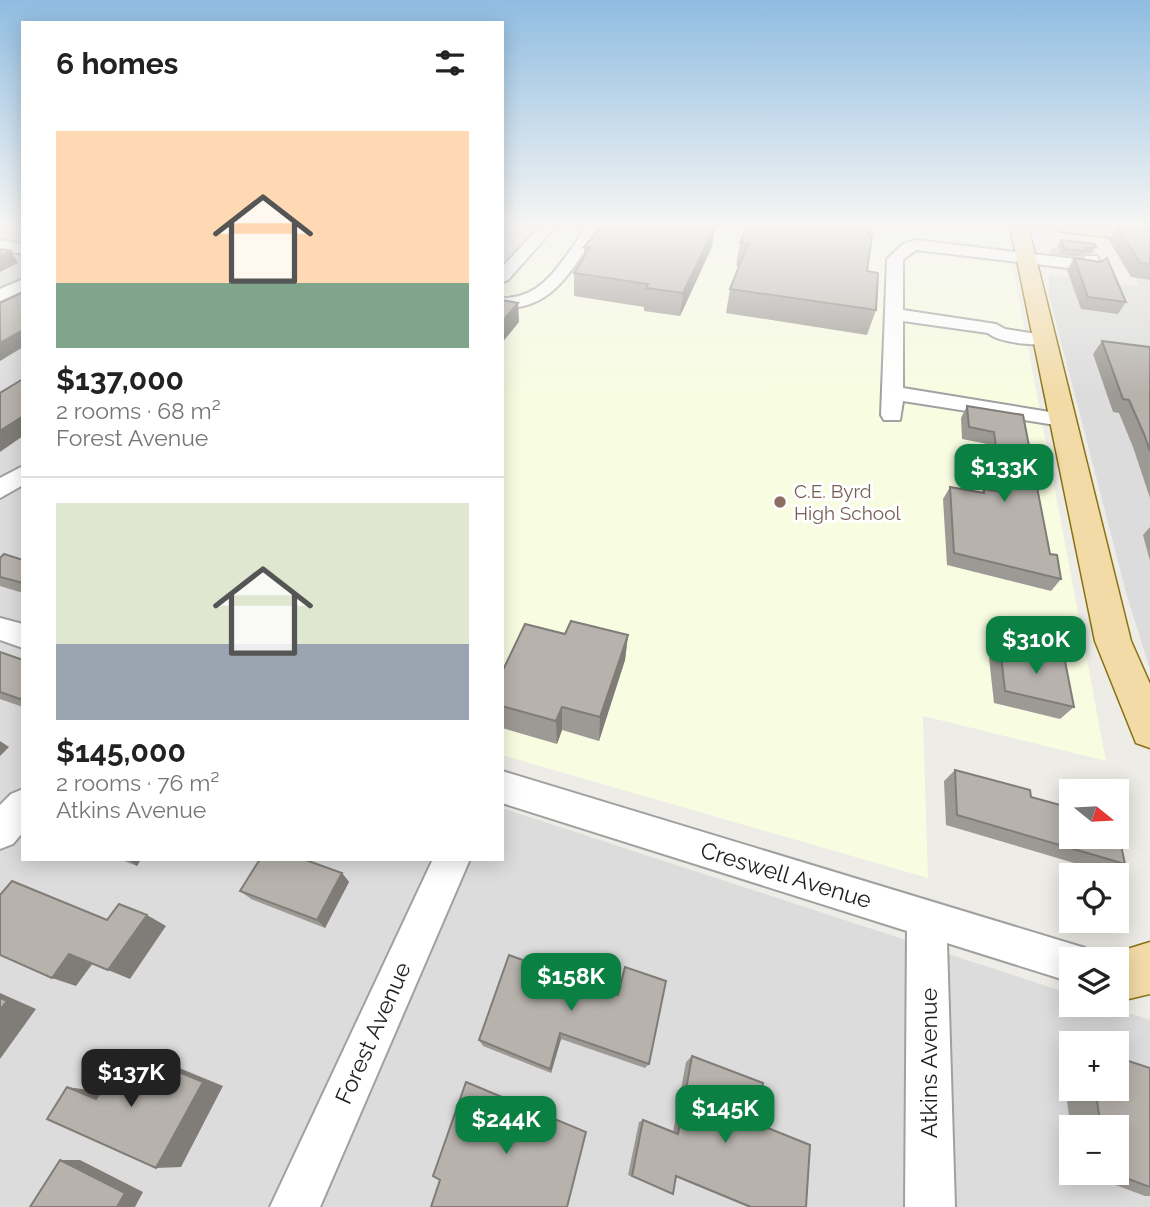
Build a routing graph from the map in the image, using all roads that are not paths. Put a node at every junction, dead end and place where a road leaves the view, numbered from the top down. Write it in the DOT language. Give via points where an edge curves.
graph roads {
  1 [pos="553,282"];
  2 [pos="895,282"];
  3 [pos="1033,282"];
  4 [pos="21,285"];
  5 [pos="0,296"];
  6 [pos="504,303"];
  7 [pos="894,314"];
  8 [pos="1043,340"];
  9 [pos="893,393"];
  10 [pos="892,415"];
  11 [pos="1062,420"];
  12 [pos="21,474"];
  13 [pos="0,490"];
  14 [pos="0,629"];
  15 [pos="21,635"];
  16 [pos="1150,730"];
  17 [pos="504,788"];
  18 [pos="21,808"];
  19 [pos="0,831"];
  20 [pos="451,861"];
  21 [pos="927,919"];
  22 [pos="1059,958"];
  23 [pos="1150,968"];
  24 [pos="1129,973"];
  25 [pos="1129,980"];
  26 [pos="1150,986"];
  27 [pos="295,1207"];
  28 [pos="930,1207"];
  1 -- 6 [label="street" via="545,293 525,303"];
  2 -- 7 [label="street"];
  3 -- 8 [label="main road"];
  4 -- 5 [label="street"];
  7 -- 8 [label="street"];
  7 -- 9 [label="street"];
  8 -- 11 [label="main road"];
  9 -- 10 [label="street"];
  9 -- 11 [label="street"];
  11 -- 16 [label="main road" via="1114,641"];
  12 -- 13 [label="street"];
  14 -- 15 [label="street"];
  17 -- 21 [label="street, Creswell Avenue"];
  18 -- 19 [label="street"];
  20 -- 27 [label="street, Forest Avenue"];
  21 -- 22 [label="street, Creswell Avenue"];
  21 -- 28 [label="street, Atkins Avenue"];
  23 -- 24 [label="main road"];
  25 -- 26 [label="street"];
}
